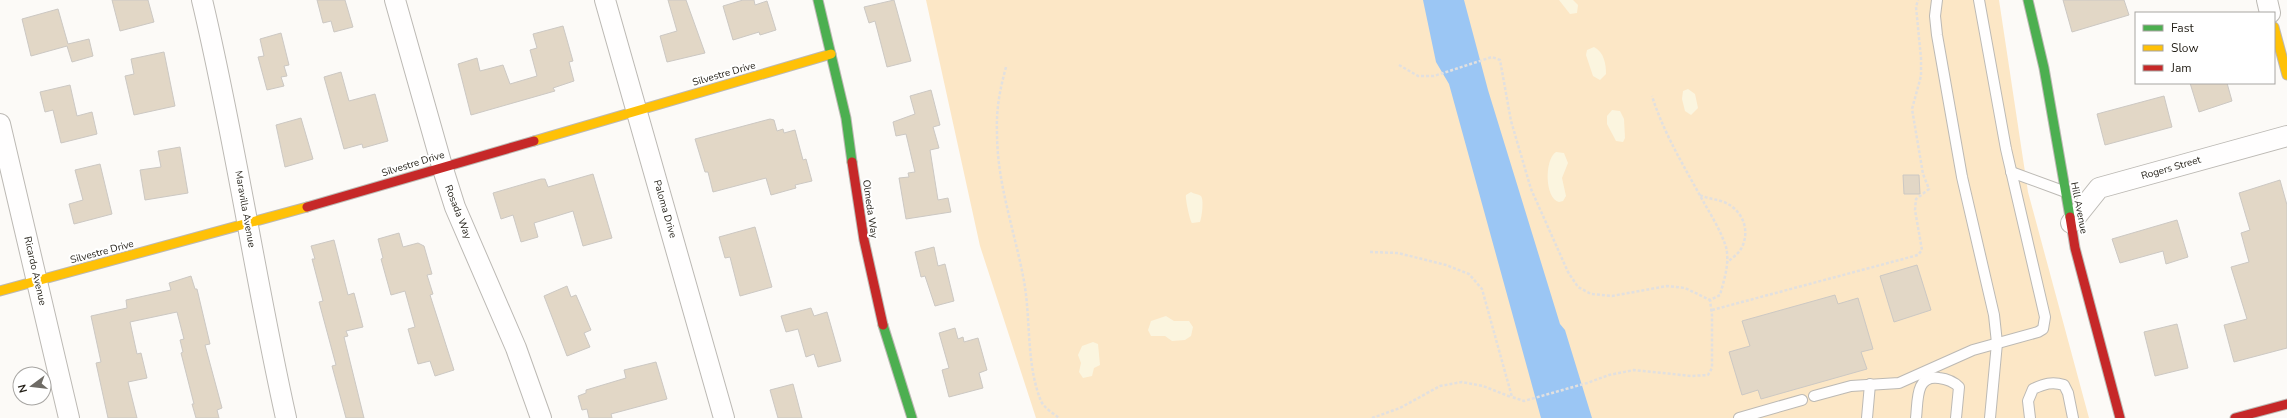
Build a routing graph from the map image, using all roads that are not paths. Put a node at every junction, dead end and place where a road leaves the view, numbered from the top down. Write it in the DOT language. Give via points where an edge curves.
graph roads {
  1 [pos="202,0"];
  2 [pos="395,0"];
  3 [pos="605,0"];
  4 [pos="818,0"];
  5 [pos="1937,0"];
  6 [pos="1979,0"];
  7 [pos="2028,0"];
  8 [pos="2267,0"];
  9 [pos="2270,12"];
  10 [pos="2275,31"];
  11 [pos="831,54"];
  12 [pos="2287,75"];
  13 [pos="637,110"];
  14 [pos="0,124"];
  15 [pos="2287,136"];
  16 [pos="442,166"];
  17 [pos="2012,172"];
  18 [pos="2064,191"];
  19 [pos="2071,223"];
  20 [pos="249,224"];
  21 [pos="38,281"];
  22 [pos="0,291"];
  23 [pos="1997,343"];
  24 [pos="1941,365"];
  25 [pos="1940,378"];
  26 [pos="1870,384"];
  27 [pos="1814,396"];
  28 [pos="1802,400"];
  29 [pos="2287,406"];
  30 [pos="68,418"];
  31 [pos="286,418"];
  32 [pos="541,418"];
  33 [pos="724,418"];
  34 [pos="912,418"];
  35 [pos="1739,418"];
  36 [pos="1867,418"];
  37 [pos="1916,418"];
  38 [pos="1956,418"];
  39 [pos="1990,418"];
  40 [pos="2030,418"];
  41 [pos="2073,418"];
  42 [pos="2120,418"];
  43 [pos="2235,418"];
  1 -- 20 [label="street, Maravilla Avenue" via="224,92"];
  2 -- 16 [label="street, Rosada Way"];
  3 -- 13 [label="street, Paloma Drive"];
  4 -- 11 [label="street, Olmeda Way"];
  5 -- 23 [label="lane" via="1937,35 1962,177 1994,315"];
  6 -- 17 [label="lane"];
  7 -- 18 [label="street, Hill Avenue" via="2044,68"];
  8 -- 9 [label="street"];
  10 -- 12 [label="street"];
  11 -- 13 [label="street, Silvestre Drive"];
  11 -- 34 [label="street, Olmeda Way" via="846,118 865,247 885,335"];
  13 -- 16 [label="street, Silvestre Drive"];
  13 -- 33 [label="street, Paloma Drive"];
  14 -- 21 [label="street, Ricardo Avenue"];
  15 -- 19 [label="street, Rogers Street" via="2099,188"];
  16 -- 20 [label="street, Silvestre Drive"];
  16 -- 32 [label="street, Rosada Way" via="464,231 516,348"];
  17 -- 18 [label="lane"];
  17 -- 23 [label="lane" via="2045,323 2043,329 2038,332"];
  18 -- 19 [label="street, Hill Avenue"];
  19 -- 42 [label="street, Hill Avenue" via="2075,248"];
  20 -- 21 [label="street, Silvestre Drive"];
  20 -- 31 [label="street, Maravilla Avenue"];
  21 -- 22 [label="street, Silvestre Drive"];
  21 -- 30 [label="street, Ricardo Avenue"];
  23 -- 24 [label="lane" via="1973,350"];
  23 -- 39 [label="lane"];
  24 -- 25 [label="lane"];
  24 -- 26 [label="lane" via="1899,383"];
  25 -- 37 [label="lane" via="1926,379 1920,385"];
  25 -- 38 [label="lane" via="1950,380 1959,387"];
  26 -- 27 [label="lane" via="1851,386"];
  26 -- 36 [label="lane"];
  28 -- 35 [label="lane"];
  29 -- 43 [label="street"];
  40 -- 41 [label="lane" via="2028,401 2033,389 2042,384 2056,382 2064,385 2068,393"];
}
